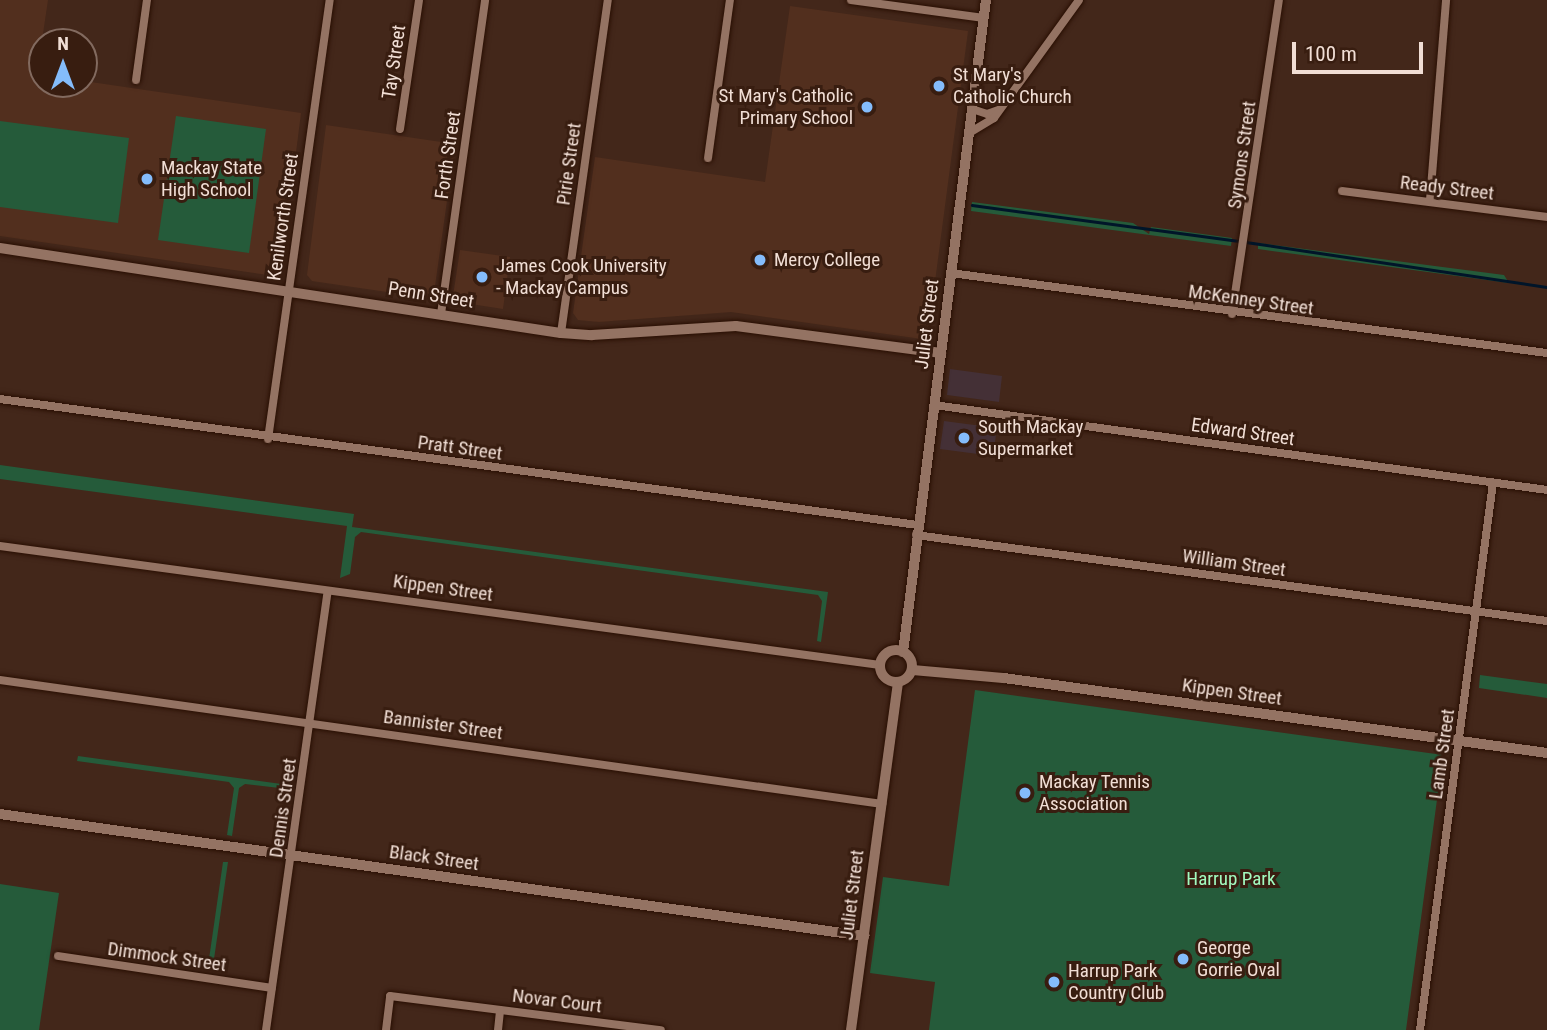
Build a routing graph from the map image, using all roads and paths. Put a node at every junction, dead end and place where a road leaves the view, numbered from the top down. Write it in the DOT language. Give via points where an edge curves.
graph roads {
  1 [pos="146,0"];
  2 [pos="330,0"];
  3 [pos="419,0"];
  4 [pos="485,0"];
  5 [pos="608,0"];
  6 [pos="730,0"];
  7 [pos="851,0"];
  8 [pos="986,0"];
  9 [pos="1079,0"];
  10 [pos="1279,0"];
  11 [pos="1446,0"];
  12 [pos="984,18"];
  13 [pos="135,80"];
  14 [pos="1000,108"];
  15 [pos="972,109"];
  16 [pos="400,129"];
  17 [pos="969,133"];
  18 [pos="708,158"];
  19 [pos="1342,191"];
  20 [pos="1430,201"];
  21 [pos="1547,217"];
  22 [pos="0,248"];
  23 [pos="951,273"];
  24 [pos="289,291"];
  25 [pos="441,314"];
  26 [pos="1232,314"];
  27 [pos="561,333"];
  28 [pos="941,353"];
  29 [pos="1547,353"];
  30 [pos="0,399"];
  31 [pos="934,405"];
  32 [pos="268,439"];
  33 [pos="1493,483"];
  34 [pos="1547,490"];
  35 [pos="917,530"];
  36 [pos="0,546"];
  37 [pos="328,590"];
  38 [pos="1476,612"];
  39 [pos="1547,621"];
  40 [pos="903,652"];
  41 [pos="880,666"];
  42 [pos="912,670"];
  43 [pos="0,680"];
  44 [pos="898,682"];
  45 [pos="310,722"];
  46 [pos="1459,741"];
  47 [pos="1547,753"];
  48 [pos="882,804"];
  49 [pos="0,814"];
  50 [pos="292,856"];
  51 [pos="864,936"];
  52 [pos="58,956"];
  53 [pos="272,988"];
  54 [pos="500,1010"];
  55 [pos="610,1027"];
  56 [pos="266,1030"];
  57 [pos="386,1030"];
  58 [pos="498,1030"];
  59 [pos="661,1030"];
  60 [pos="851,1030"];
  61 [pos="1420,1030"];
  1 -- 13 [label="street"];
  2 -- 24 [label="street, Kenilworth Street"];
  3 -- 16 [label="street, Tay Street"];
  4 -- 25 [label="street, Forth Street"];
  5 -- 27 [label="street, Pirie Street"];
  6 -- 18 [label="street"];
  7 -- 12 [label="street"];
  8 -- 12 [label="street, Juliet Street"];
  9 -- 14 [label="street"];
  10 -- 26 [label="street, Symons Street"];
  11 -- 20 [label="street"];
  12 -- 15 [label="street, Juliet Street"];
  14 -- 15 [label="street" via="990,114"];
  14 -- 17 [label="street"];
  15 -- 17 [label="street, Juliet Street"];
  17 -- 23 [label="street, Juliet Street"];
  19 -- 20 [label="street, Ready Street"];
  20 -- 21 [label="street, Ready Street"];
  22 -- 24 [label="street, Penn Street"];
  23 -- 26 [label="street, McKenney Street"];
  23 -- 28 [label="street, Juliet Street"];
  24 -- 25 [label="street, Penn Street"];
  24 -- 32 [label="street, Kenilworth Street"];
  25 -- 27 [label="street, Penn Street"];
  26 -- 29 [label="street, McKenney Street"];
  27 -- 28 [label="street, Penn Street" via="736,326"];
  28 -- 31 [label="street, Juliet Street"];
  30 -- 32 [label="street, Pratt Street"];
  31 -- 33 [label="street, Edward Street"];
  31 -- 35 [label="street, Juliet Street"];
  32 -- 35 [label="street, Pratt Street"];
  33 -- 34 [label="street, Edward Street"];
  33 -- 38 [label="street, Lamb Street"];
  35 -- 38 [label="street, William Street"];
  35 -- 40 [label="street, Juliet Street"];
  36 -- 37 [label="street, Kippen Street"];
  37 -- 41 [label="street, Kippen Street"];
  37 -- 45 [label="street, Dennis Street"];
  38 -- 39 [label="street, William Street"];
  38 -- 46 [label="street, Lamb Street"];
  40 -- 41 [label="street" via="888,653"];
  40 -- 42 [label="street"];
  41 -- 44 [label="street" via="887,679"];
  42 -- 44 [label="street"];
  42 -- 46 [label="street, Kippen Street" via="1004,678"];
  43 -- 45 [label="street, Bannister Street"];
  44 -- 48 [label="street, Juliet Street"];
  45 -- 48 [label="street, Bannister Street"];
  45 -- 50 [label="street, Dennis Street"];
  46 -- 47 [label="street, Kippen Street"];
  46 -- 61 [label="street, Lamb Street"];
  48 -- 51 [label="street, Juliet Street"];
  49 -- 50 [label="street, Black Street"];
  50 -- 51 [label="street, Black Street"];
  50 -- 53 [label="street, Dennis Street"];
  51 -- 60 [label="street, Juliet Street"];
  52 -- 53 [label="street, Dimmock Street"];
  53 -- 56 [label="street, Dennis Street"];
  54 -- 55 [label="street, Novar Court"];
  54 -- 57 [label="street, Novar Court" via="390,996"];
  54 -- 58 [label="street, Novar Court"];
  55 -- 59 [label="street, Novar Court"];
}
